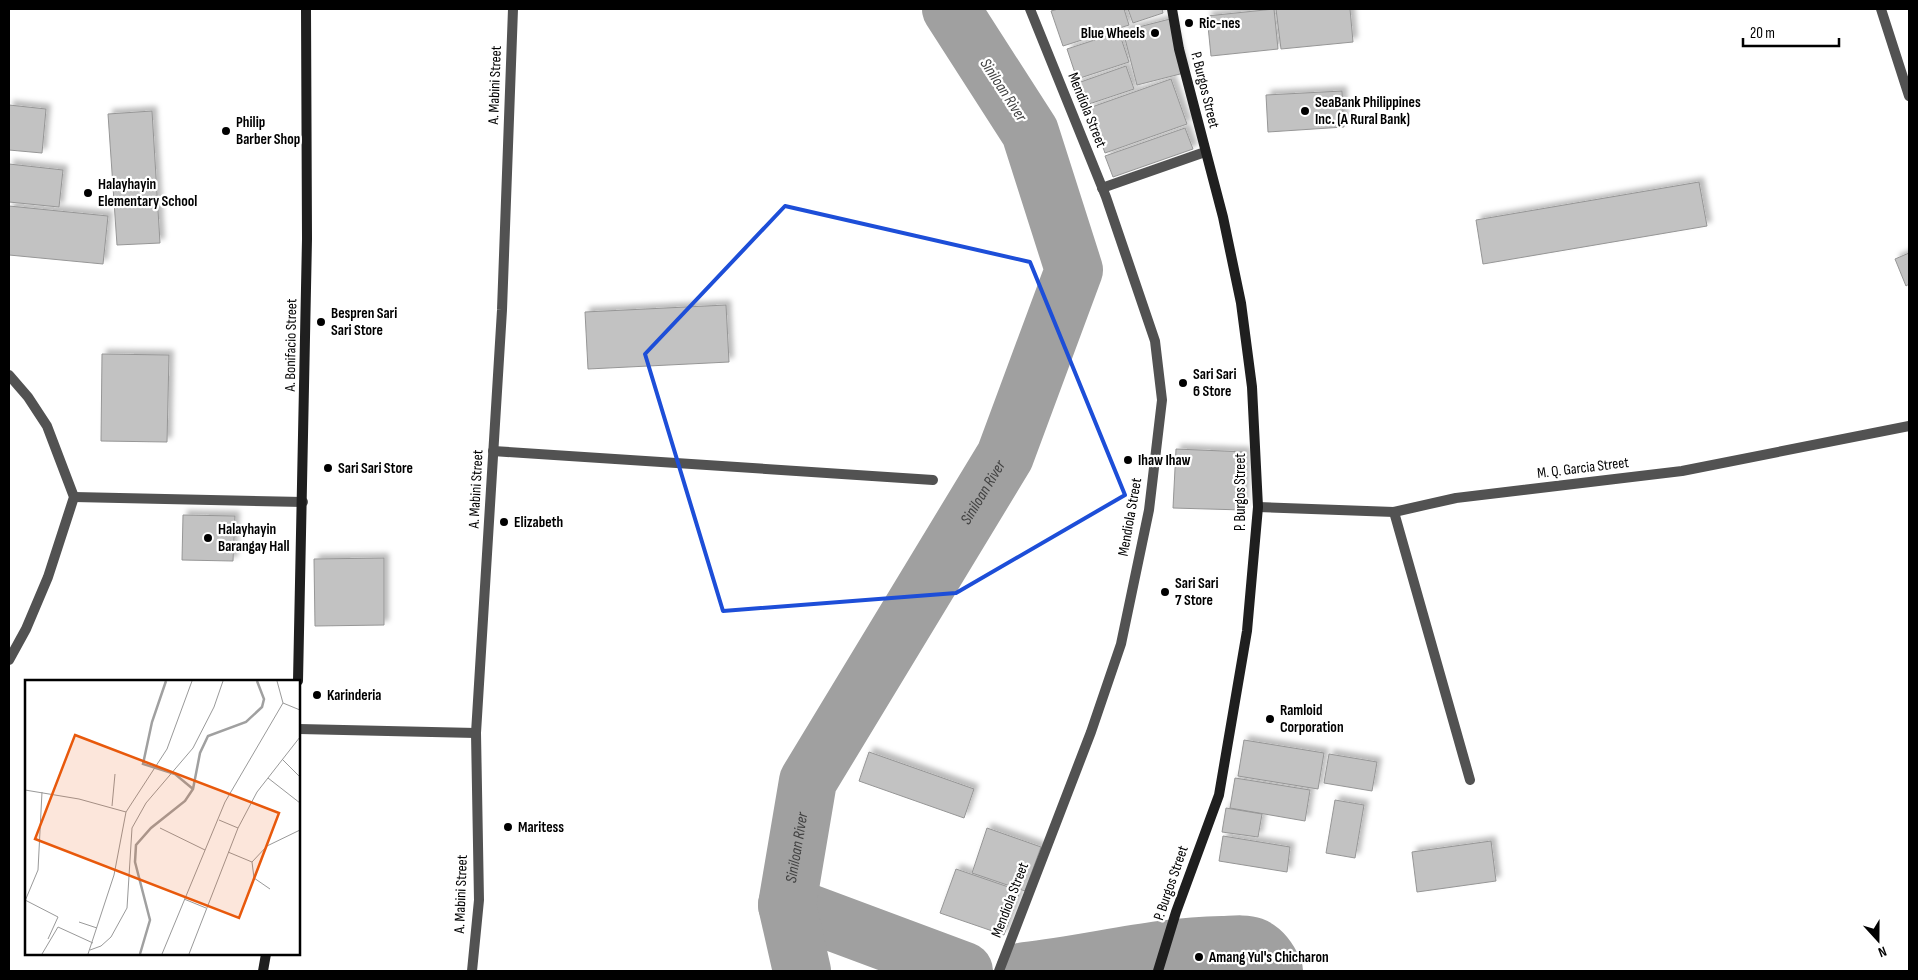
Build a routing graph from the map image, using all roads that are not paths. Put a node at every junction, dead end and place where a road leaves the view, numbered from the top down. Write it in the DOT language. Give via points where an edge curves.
graph roads {
  1 [pos="306,9"];
  2 [pos="513,9"];
  3 [pos="1030,9"];
  4 [pos="1172,9"];
  5 [pos="1881,9"];
  6 [pos="1909,96"];
  7 [pos="1205,152"];
  8 [pos="1102,188"];
  9 [pos="9,375"];
  10 [pos="1909,426"];
  11 [pos="493,451"];
  12 [pos="933,480"];
  13 [pos="74,497"];
  14 [pos="303,502"];
  15 [pos="1258,507"];
  16 [pos="1394,512"];
  17 [pos="9,660"];
  18 [pos="298,680"];
  19 [pos="300,729"];
  20 [pos="476,733"];
  21 [pos="1470,780"];
  22 [pos="266,955"];
  23 [pos="263,971"];
  24 [pos="472,971"];
  25 [pos="999,971"];
  26 [pos="1158,971"];
  1 -- 14 [label="main road, A. Bonifacio Street"];
  2 -- 11 [label="street, A. Mabini Street" via="502,310"];
  3 -- 8 [label="street, Mendiola Street"];
  4 -- 7 [label="main road, P. Burgos Street"];
  5 -- 6 [label="street"];
  7 -- 8 [label="street"];
  7 -- 15 [label="main road, P. Burgos Street" via="1241,303 1252,387"];
  8 -- 25 [label="street, Mendiola Street" via="1155,341 1162,400 1149,510 1121,644 1091,732"];
  9 -- 13 [label="street" via="47,426"];
  10 -- 16 [label="street, M. Q. Garcia Street" via="1682,471 1456,498"];
  11 -- 12 [label="street"];
  11 -- 20 [label="street, A. Mabini Street"];
  13 -- 14 [label="street"];
  13 -- 17 [label="street" via="48,577"];
  14 -- 18 [label="main road, A. Bonifacio Street"];
  15 -- 16 [label="street, M. Q. Garcia Street"];
  15 -- 26 [label="main road, P. Burgos Street" via="1247,631 1219,795"];
  16 -- 21 [label="street"];
  19 -- 20 [label="street"];
  20 -- 24 [label="street, A. Mabini Street" via="479,900"];
  22 -- 23 [label="main road"];
}
